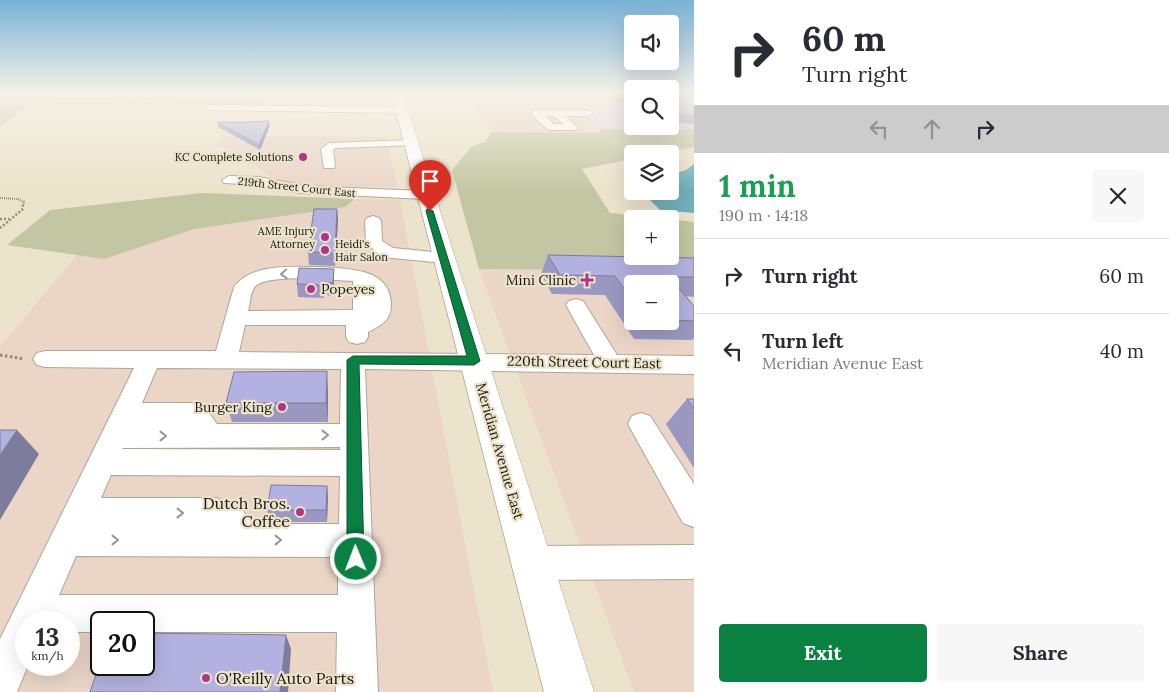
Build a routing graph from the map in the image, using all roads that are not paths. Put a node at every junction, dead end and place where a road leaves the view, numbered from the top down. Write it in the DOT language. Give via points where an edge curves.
graph roads {
  1 [pos="407,127"];
  2 [pos="411,143"];
  3 [pos="329,164"];
  4 [pos="229,180"];
  5 [pos="425,195"];
  6 [pos="373,221"];
  7 [pos="444,258"];
  8 [pos="576,305"];
  9 [pos="236,318"];
  10 [pos="357,323"];
  11 [pos="45,359"];
  12 [pos="149,360"];
  13 [pos="224,360"];
  14 [pos="355,360"];
  15 [pos="474,361"];
  16 [pos="610,362"];
  17 [pos="694,365"];
  18 [pos="642,424"];
  19 [pos="114,437"];
  20 [pos="355,449"];
  21 [pos="694,512"];
  22 [pos="73,526"];
  23 [pos="356,540"];
  24 [pos="694,562"];
  25 [pos="532,563"];
  26 [pos="34,611"];
  27 [pos="356,614"];
  28 [pos="80,620"];
  29 [pos="15,651"];
  30 [pos="0,683"];
  31 [pos="358,692"];
  32 [pos="569,692"];
  1 -- 2 [label="main road, Meridian Avenue East"];
  2 -- 3 [label="street" via="333,145 327,149"];
  2 -- 5 [label="main road, Meridian Avenue East"];
  4 -- 5 [label="street, 219th Street Court East" via="259,181 301,189"];
  5 -- 7 [label="main road, Meridian Avenue East"];
  6 -- 7 [label="street" via="374,243 381,250"];
  7 -- 15 [label="main road, Meridian Avenue East"];
  8 -- 16 [label="street"];
  9 -- 10 [label="street"];
  10 -- 9 [label="street, one-way" via="363,313 362,278 337,274 302,273 257,278 244,287"];
  9 -- 13 [label="street"];
  10 -- 14 [label="street"];
  11 -- 12 [label="street, 220th Street Court East"];
  12 -- 13 [label="street, 220th Street Court East"];
  12 -- 19 [label="street"];
  13 -- 14 [label="street, 220th Street Court East"];
  14 -- 15 [label="street, 220th Street Court East"];
  14 -- 20 [label="street"];
  15 -- 16 [label="street, 220th Street Court East"];
  15 -- 25 [label="main road, Meridian Avenue East"];
  16 -- 17 [label="street, 220th Street Court East"];
  18 -- 21 [label="street"];
  19 -- 20 [label="street"];
  19 -- 20 [label="street, one-way" via="210,436"];
  19 -- 22 [label="street"];
  20 -- 23 [label="street"];
  22 -- 23 [label="street, one-way" via="243,540"];
  22 -- 26 [label="street"];
  23 -- 27 [label="street"];
  24 -- 25 [label="street"];
  25 -- 32 [label="main road, Meridian Avenue East"];
  27 -- 28 [label="street"];
  27 -- 31 [label="street"];
  29 -- 30 [label="street"];
}
